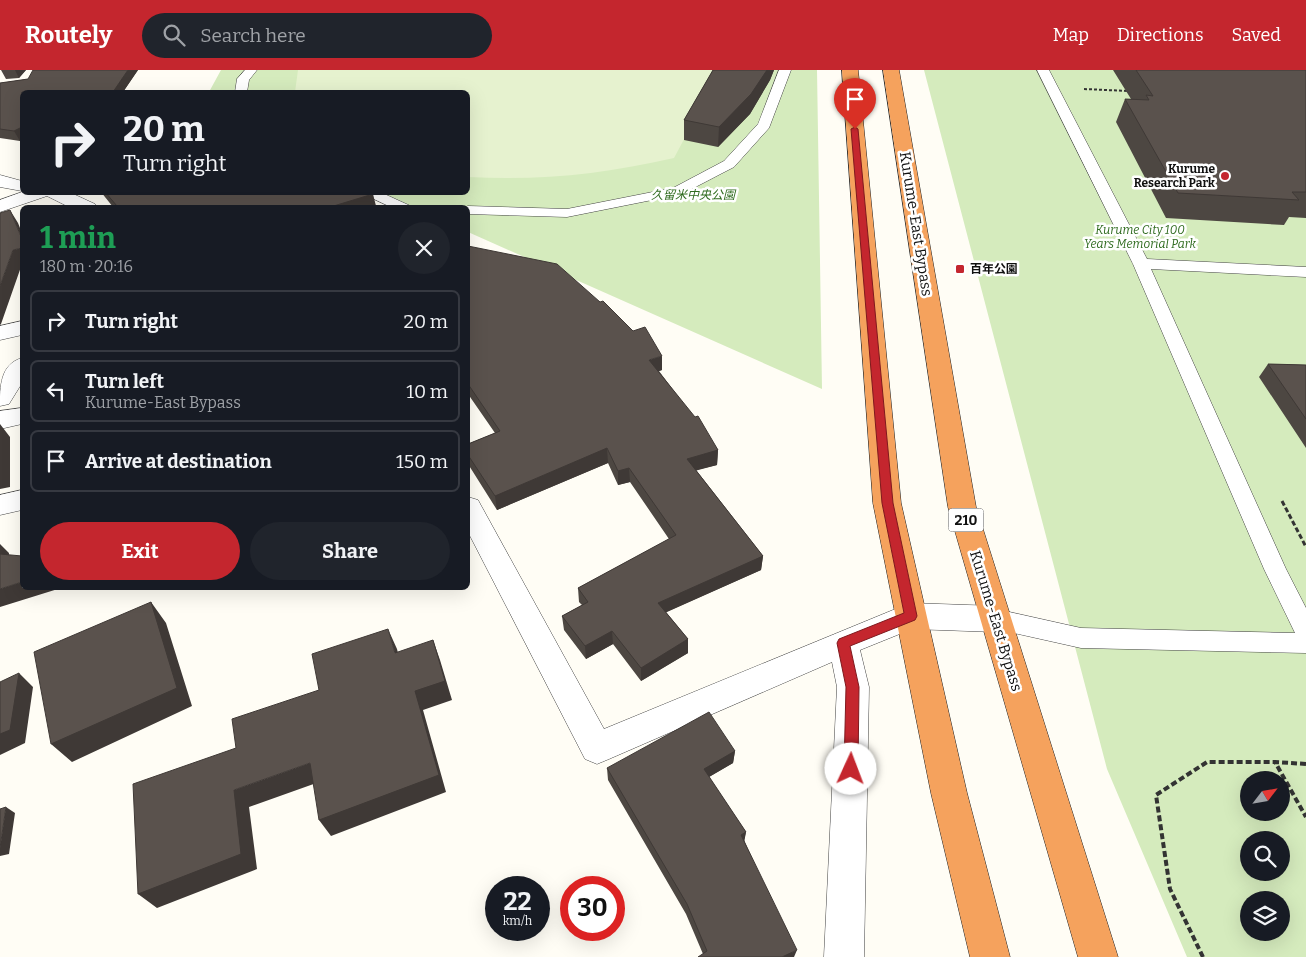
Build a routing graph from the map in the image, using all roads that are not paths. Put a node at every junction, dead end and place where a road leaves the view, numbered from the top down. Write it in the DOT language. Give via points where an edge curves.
graph roads {
  1 [pos="250,70"];
  2 [pos="786,70"];
  3 [pos="850,70"];
  4 [pos="891,70"];
  5 [pos="1043,70"];
  6 [pos="241,90"];
  7 [pos="0,181"];
  8 [pos="20,186"];
  9 [pos="33,195"];
  10 [pos="60,195"];
  11 [pos="374,195"];
  12 [pos="81,205"];
  13 [pos="400,205"];
  14 [pos="0,206"];
  15 [pos="470,210"];
  16 [pos="1141,264"];
  17 [pos="1306,272"];
  18 [pos="20,328"];
  19 [pos="0,333"];
  20 [pos="20,369"];
  21 [pos="0,398"];
  22 [pos="20,416"];
  23 [pos="0,420"];
  24 [pos="20,500"];
  25 [pos="0,504"];
  26 [pos="470,512"];
  27 [pos="910,616"];
  28 [pos="996,619"];
  29 [pos="1306,631"];
  30 [pos="843,643"];
  31 [pos="1306,643"];
  32 [pos="844,957"];
  33 [pos="990,957"];
  34 [pos="1098,957"];
  1 -- 6 [label="lane"];
  2 -- 15 [label="lane" via="764,125 729,164 677,191 567,213"];
  3 -- 27 [label="highway" via="887,503"];
  4 -- 28 [label="highway, Kurume-East Bypass / 210" via="962,507"];
  5 -- 16 [label="lane"];
  7 -- 8 [label="street"];
  9 -- 14 [label="street"];
  10 -- 12 [label="street"];
  11 -- 13 [label="lane"];
  16 -- 17 [label="lane"];
  16 -- 29 [label="lane" via="1275,570"];
  18 -- 19 [label="street"];
  20 -- 21 [label="street"];
  22 -- 23 [label="street"];
  24 -- 25 [label="street"];
  26 -- 30 [label="street" via="597,748"];
  27 -- 28 [label="street"];
  27 -- 30 [label="street"];
  27 -- 33 [label="highway" via="948,794"];
  28 -- 31 [label="lane" via="1081,638"];
  28 -- 34 [label="highway, Kurume-East Bypass / 210"];
  30 -- 32 [label="street" via="853,687"];
}
